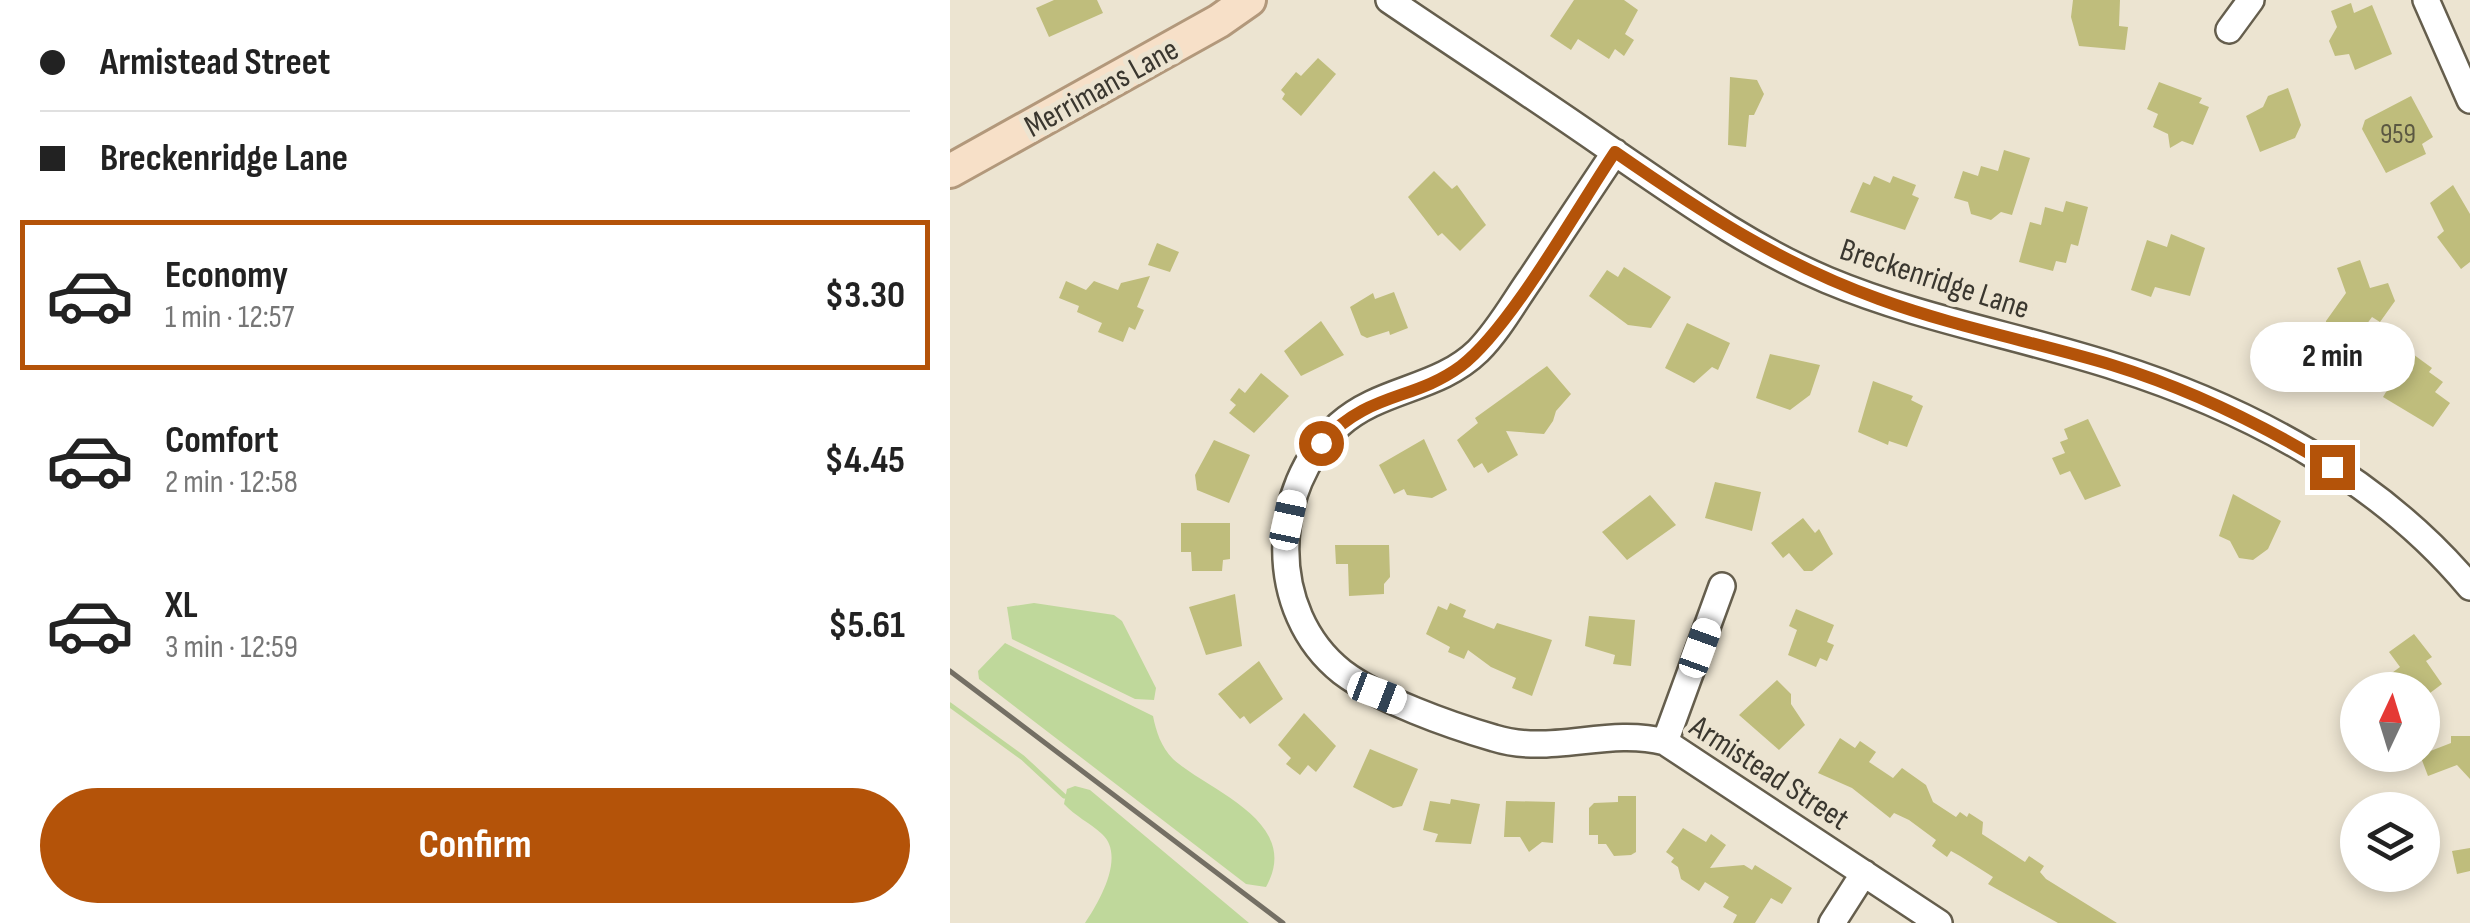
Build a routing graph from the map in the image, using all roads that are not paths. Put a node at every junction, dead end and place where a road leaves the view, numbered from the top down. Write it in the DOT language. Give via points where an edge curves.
graph roads {
  1 [pos="1249,0"];
  2 [pos="1389,0"];
  3 [pos="2251,0"];
  4 [pos="2426,0"];
  5 [pos="2229,30"];
  6 [pos="2470,100"];
  7 [pos="1615,152"];
  8 [pos="950,170"];
  9 [pos="1722,586"];
  10 [pos="2470,587"];
  11 [pos="1666,742"];
  12 [pos="1864,873"];
  13 [pos="1832,923"];
  14 [pos="1940,923"];
  1 -- 8 [label="main road, Merrimans Lane"];
  2 -- 7 [label="street, Breckenridge Lane"];
  3 -- 5 [label="street"];
  4 -- 6 [label="street"];
  7 -- 10 [label="street, Breckenridge Lane" via="1716,223 1826,279 2115,366 2230,410 2364,489"];
  7 -- 11 [label="street, Armistead Street" via="1480,350 1447,375 1352,414 1321,443 1292,500 1285,560 1307,631 1330,661 1377,693 1509,742 1546,745 1614,736"];
  9 -- 11 [label="street"];
  11 -- 12 [label="street, Armistead Street"];
  12 -- 13 [label="street"];
  12 -- 14 [label="street, Armistead Street"];
}
